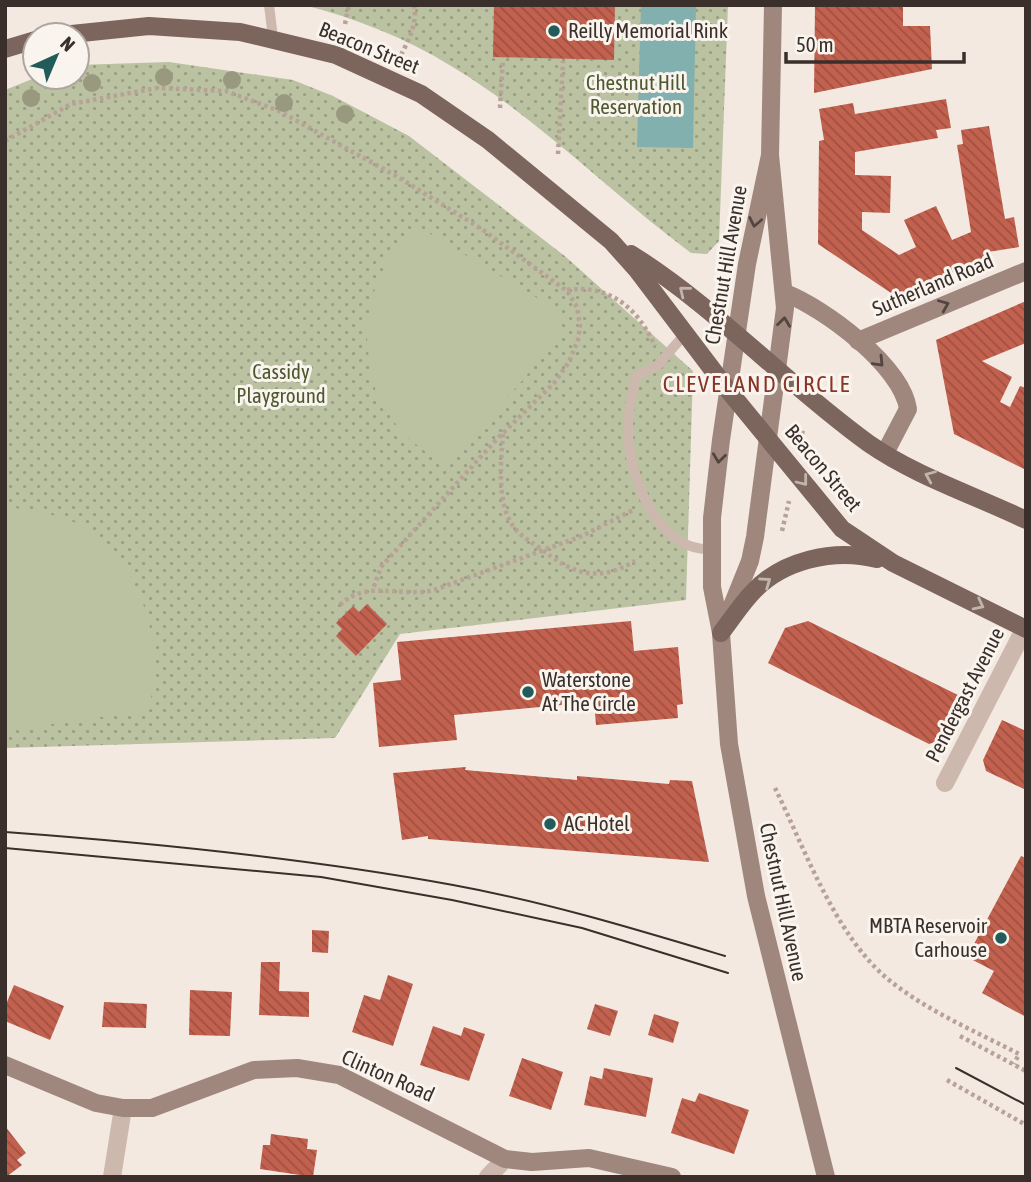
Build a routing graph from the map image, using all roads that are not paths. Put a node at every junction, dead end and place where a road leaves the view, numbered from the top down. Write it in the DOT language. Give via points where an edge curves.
graph roads {
  1 [pos="269,5"];
  2 [pos="773,5"];
  3 [pos="91,31"];
  4 [pos="273,38"];
  5 [pos="769,155"];
  6 [pos="611,242"];
  7 [pos="1026,271"];
  8 [pos="785,293"];
  9 [pos="685,334"];
  10 [pos="736,335"];
  11 [pos="858,341"];
  12 [pos="778,372"];
  13 [pos="728,390"];
  14 [pos="768,438"];
  15 [pos="885,453"];
  16 [pos="1026,520"];
  17 [pos="712,549"];
  18 [pos="893,563"];
  19 [pos="1025,629"];
  20 [pos="721,633"];
  21 [pos="945,783"];
  22 [pos="5,1065"];
  23 [pos="123,1108"];
  24 [pos="505,1159"];
  25 [pos="111,1176"];
  26 [pos="488,1177"];
  27 [pos="672,1177"];
  28 [pos="826,1177"];
  1 -- 4 [label="lane"];
  2 -- 5 [label="main road, Chestnut Hill Avenue"];
  3 -- 4 [label="main road, Beacon Street" via="182,26"];
  4 -- 6 [label="main road, Beacon Street" via="336,55 390,77 477,131"];
  5 -- 8 [label="main road, Chestnut Hill Avenue"];
  5 -- 10 [label="main road, Chestnut Hill Avenue, one-way"];
  6 -- 9 [label="main road, Beacon Street"];
  10 -- 6 [label="main road, Beacon Street, one-way" via="678,286"];
  11 -- 7 [label="main road, Sutherland Road, one-way"];
  8 -- 11 [label="main road, Sutherland Road" via="825,314"];
  12 -- 8 [label="main road, Chestnut Hill Avenue, one-way"];
  9 -- 13 [label="main road, Beacon Street"];
  9 -- 17 [label="lane" via="657,366 635,378 629,445 648,502 666,530 682,544"];
  10 -- 12 [label="main road, Beacon Street"];
  10 -- 13 [label="main road, Chestnut Hill Avenue"];
  11 -- 15 [label="main road, Sutherland Road, one-way" via="906,396 904,421"];
  12 -- 14 [label="main road, Chestnut Hill Avenue"];
  12 -- 15 [label="main road, Beacon Street"];
  13 -- 14 [label="main road, Beacon Street"];
  13 -- 17 [label="main road, Chestnut Hill Avenue, one-way"];
  14 -- 18 [label="main road, Beacon Street, one-way" via="842,529"];
  14 -- 20 [label="main road, Chestnut Hill Avenue" via="750,561"];
  16 -- 15 [label="main road, Beacon Street, one-way"];
  17 -- 20 [label="main road, Chestnut Hill Avenue" via="712,587"];
  18 -- 19 [label="main road, Beacon Street, one-way"];
  20 -- 18 [label="main road, one-way" via="752,592 805,560 846,554"];
  19 -- 21 [label="street, Pendergast Avenue"];
  20 -- 28 [label="main road, Chestnut Hill Avenue" via="729,744 754,884"];
  22 -- 23 [label="main road, Clinton Road" via="96,1104"];
  23 -- 24 [label="main road, Clinton Road" via="152,1108 254,1070 297,1068 339,1075"];
  23 -- 25 [label="street"];
  24 -- 26 [label="street"];
  24 -- 27 [label="main road, Clinton Road" via="532,1162 589,1157"];
}
